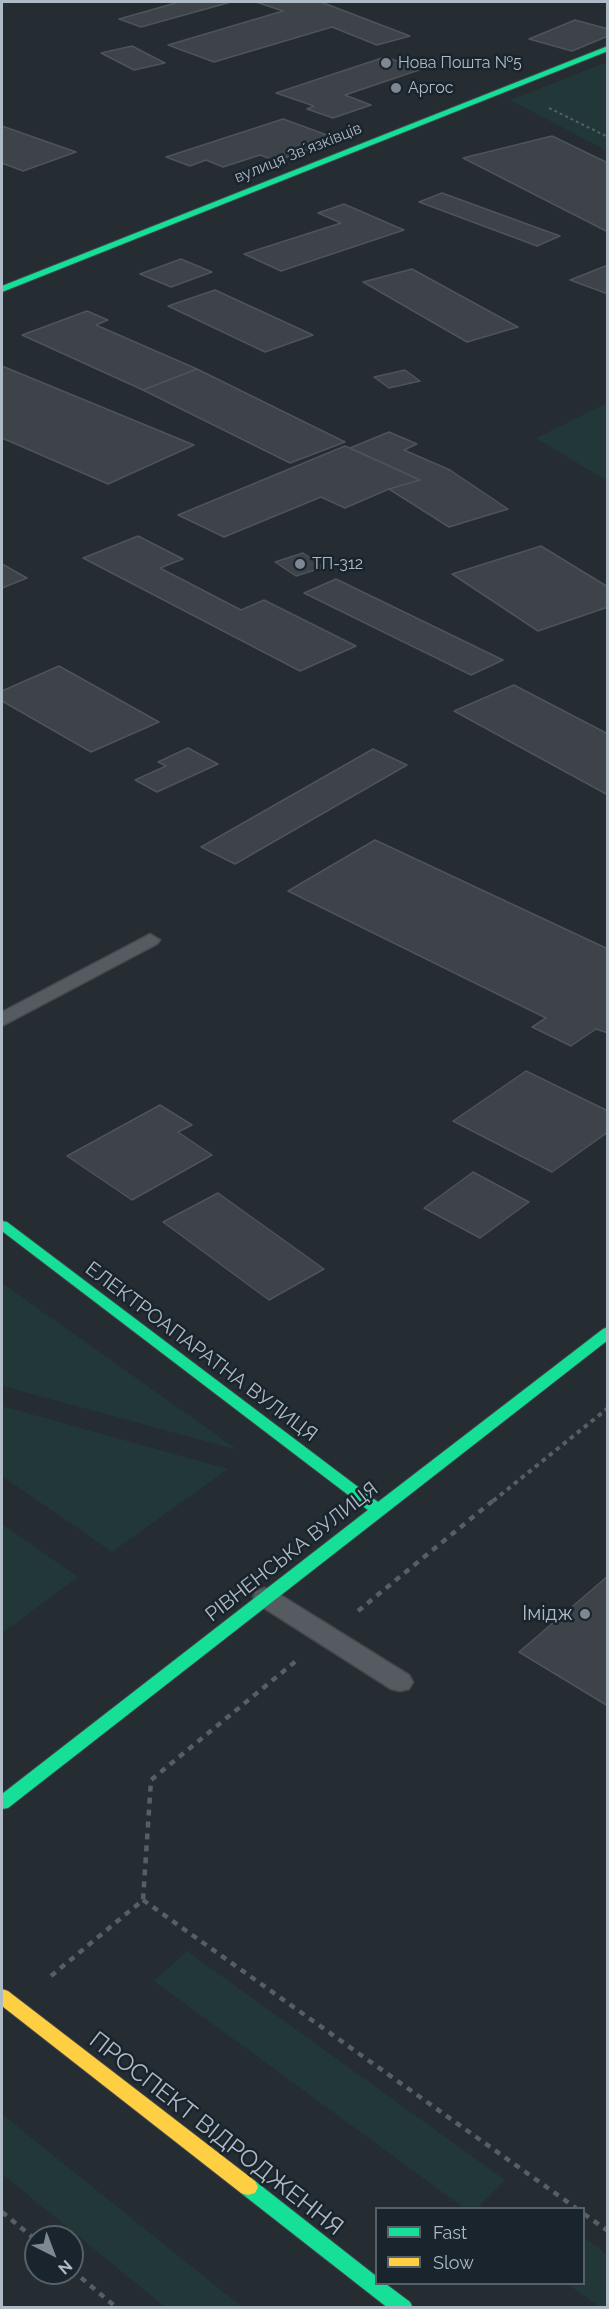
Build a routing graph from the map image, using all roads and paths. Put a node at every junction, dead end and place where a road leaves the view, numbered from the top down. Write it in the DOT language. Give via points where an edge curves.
graph roads {
  1 [pos="608,48"];
  2 [pos="508,87"];
  3 [pos="608,137"];
  4 [pos="2,290"];
  5 [pos="150,940"];
  6 [pos="2,1020"];
  7 [pos="2,1225"];
  8 [pos="608,1332"];
  9 [pos="378,1510"];
  10 [pos="265,1597"];
  11 [pos="399,1682"];
  12 [pos="2,1803"];
  13 [pos="2,1996"];
  14 [pos="14,2006"];
  15 [pos="575,2207"];
  16 [pos="2,2212"];
  17 [pos="585,2215"];
  18 [pos="24,2230"];
  19 [pos="608,2231"];
  20 [pos="84,2280"];
  21 [pos="117,2307"];
  22 [pos="403,2307"];
  1 -- 2 [label="street, вулиця Звʼязківців"];
  2 -- 3 [label="path"];
  2 -- 4 [label="street, вулиця Звʼязківців"];
  5 -- 6 [label="lane"];
  7 -- 9 [label="street, ЕЛЕКТРОАПАРАТНА ВУЛИЦЯ"];
  8 -- 9 [label="street, РІВНЕНСЬКА ВУЛИЦЯ"];
  9 -- 10 [label="street, РІВНЕНСЬКА ВУЛИЦЯ"];
  10 -- 11 [label="lane"];
  10 -- 12 [label="street, РІВНЕНСЬКА ВУЛИЦЯ"];
  13 -- 14 [label="street, ПРОСПЕКТ ВІДРОДЖЕННЯ"];
  14 -- 15 [label="path" via="143,1900"];
  14 -- 22 [label="street, ПРОСПЕКТ ВІДРОДЖЕННЯ"];
  16 -- 18 [label="path"];
  17 -- 19 [label="path"];
  20 -- 21 [label="path"];
}
